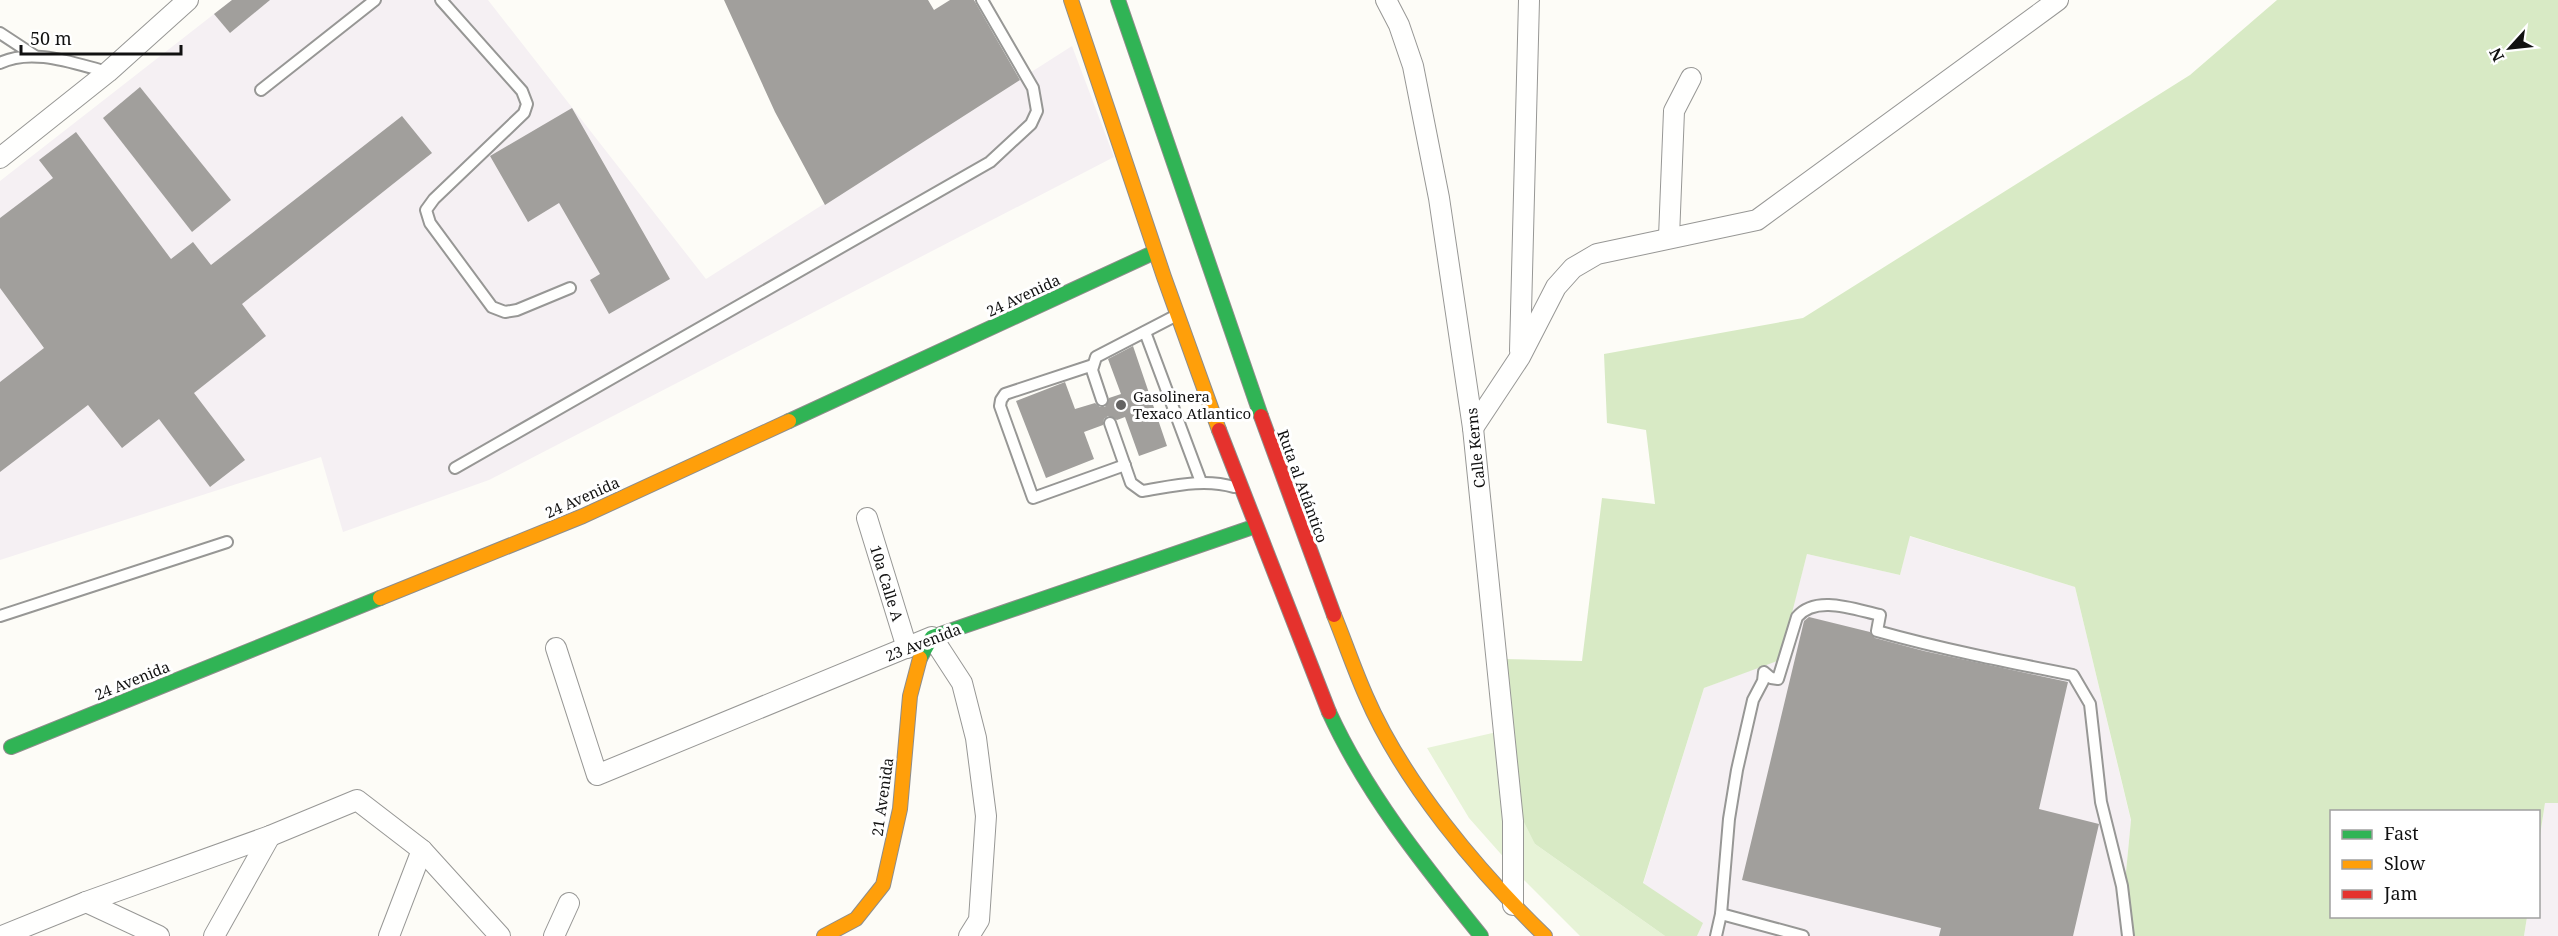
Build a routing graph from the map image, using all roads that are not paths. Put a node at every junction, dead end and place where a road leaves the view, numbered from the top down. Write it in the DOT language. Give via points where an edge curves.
graph roads {
  1 [pos="375,0"];
  2 [pos="441,0"];
  3 [pos="982,0"];
  4 [pos="1071,0"];
  5 [pos="1118,0"];
  6 [pos="1386,0"];
  7 [pos="1529,0"];
  8 [pos="2058,0"];
  9 [pos="182,1"];
  10 [pos="0,33"];
  11 [pos="35,56"];
  12 [pos="0,63"];
  13 [pos="108,72"];
  14 [pos="1691,78"];
  15 [pos="261,90"];
  16 [pos="0,158"];
  17 [pos="1670,237"];
  18 [pos="1155,252"];
  19 [pos="570,288"];
  20 [pos="1178,314"];
  21 [pos="1145,332"];
  22 [pos="1520,357"];
  23 [pos="1093,365"];
  24 [pos="1102,400"];
  25 [pos="1110,423"];
  26 [pos="1473,428"];
  27 [pos="1125,465"];
  28 [pos="455,468"];
  29 [pos="1201,482"];
  30 [pos="1241,489"];
  31 [pos="867,518"];
  32 [pos="1256,526"];
  33 [pos="226,542"];
  34 [pos="0,616"];
  35 [pos="932,637"];
  36 [pos="556,648"];
  37 [pos="907,648"];
  38 [pos="11,747"];
  39 [pos="270,836"];
  40 [pos="422,850"];
  41 [pos="86,902"];
  42 [pos="568,903"];
  43 [pos="1513,905"];
  44 [pos="1721,914"];
  45 [pos="53,917"];
  46 [pos="2,936"];
  47 [pos="44,936"];
  48 [pos="159,936"];
  49 [pos="214,936"];
  50 [pos="389,936"];
  51 [pos="500,936"];
  52 [pos="554,936"];
  53 [pos="824,936"];
  54 [pos="969,936"];
  55 [pos="1481,936"];
  56 [pos="1545,936"];
  57 [pos="1716,936"];
  58 [pos="1803,936"];
  59 [pos="2128,936"];
  1 -- 15 [label="lane"];
  2 -- 19 [label="lane" via="522,92 527,104 524,113 434,199 426,210 430,223 492,307 505,312 517,310"];
  3 -- 28 [label="lane" via="1033,88 1037,111 1031,124 990,162"];
  4 -- 18 [label="main road"];
  5 -- 43 [label="main road, Ruta al Atlántico" via="1290,500 1366,696 1395,752 1436,812"];
  6 -- 26 [label="street, Calle Kerns" via="1413,66 1439,198"];
  7 -- 22 [label="street"];
  8 -- 17 [label="street" via="1757,220"];
  9 -- 13 [label="street"];
  10 -- 11 [label="lane"];
  11 -- 12 [label="lane"];
  11 -- 13 [label="lane"];
  13 -- 16 [label="street"];
  14 -- 17 [label="street" via="1674,111"];
  17 -- 22 [label="street" via="1597,254 1573,268 1556,286"];
  18 -- 20 [label="main road"];
  18 -- 38 [label="main road, 24 Avenida" via="583,516"];
  20 -- 21 [label="lane"];
  20 -- 30 [label="main road"];
  21 -- 23 [label="lane" via="1096,357"];
  21 -- 29 [label="lane"];
  22 -- 26 [label="street"];
  23 -- 24 [label="lane"];
  23 -- 27 [label="lane" via="1005,394 1000,406 1033,498"];
  25 -- 27 [label="lane"];
  26 -- 43 [label="street, Calle Kerns" via="1513,821"];
  27 -- 29 [label="lane" via="1131,483 1142,491"];
  29 -- 30 [label="lane"];
  30 -- 32 [label="main road"];
  31 -- 37 [label="street, 10a Calle A"];
  32 -- 35 [label="main road, 23 Avenida"];
  32 -- 55 [label="main road" via="1332,720 1358,768 1403,840"];
  33 -- 34 [label="lane"];
  35 -- 37 [label="street, 23 Avenida"];
  35 -- 53 [label="main road, 21 Avenida" via="920,658 910,696 900,809 883,885 856,919"];
  35 -- 54 [label="street" via="963,683 976,738 986,816 979,920"];
  36 -- 37 [label="street, 23 Avenida" via="597,774"];
  39 -- 40 [label="street" via="357,800"];
  39 -- 41 [label="street"];
  39 -- 49 [label="street"];
  40 -- 50 [label="street"];
  40 -- 51 [label="street"];
  41 -- 45 [label="street"];
  41 -- 48 [label="street"];
  42 -- 52 [label="street"];
  43 -- 56 [label="main road, Ruta al Atlántico"];
  44 -- 57 [label="lane"];
  44 -- 58 [label="lane"];
  44 -- 59 [label="lane" via="1729,819 1753,700 1764,672 1778,679 1802,610 1825,605 1880,615 1877,630 1898,636 2073,675 2090,704 2101,802 2122,886"];
  45 -- 46 [label="street"];
  45 -- 47 [label="street"];
}
